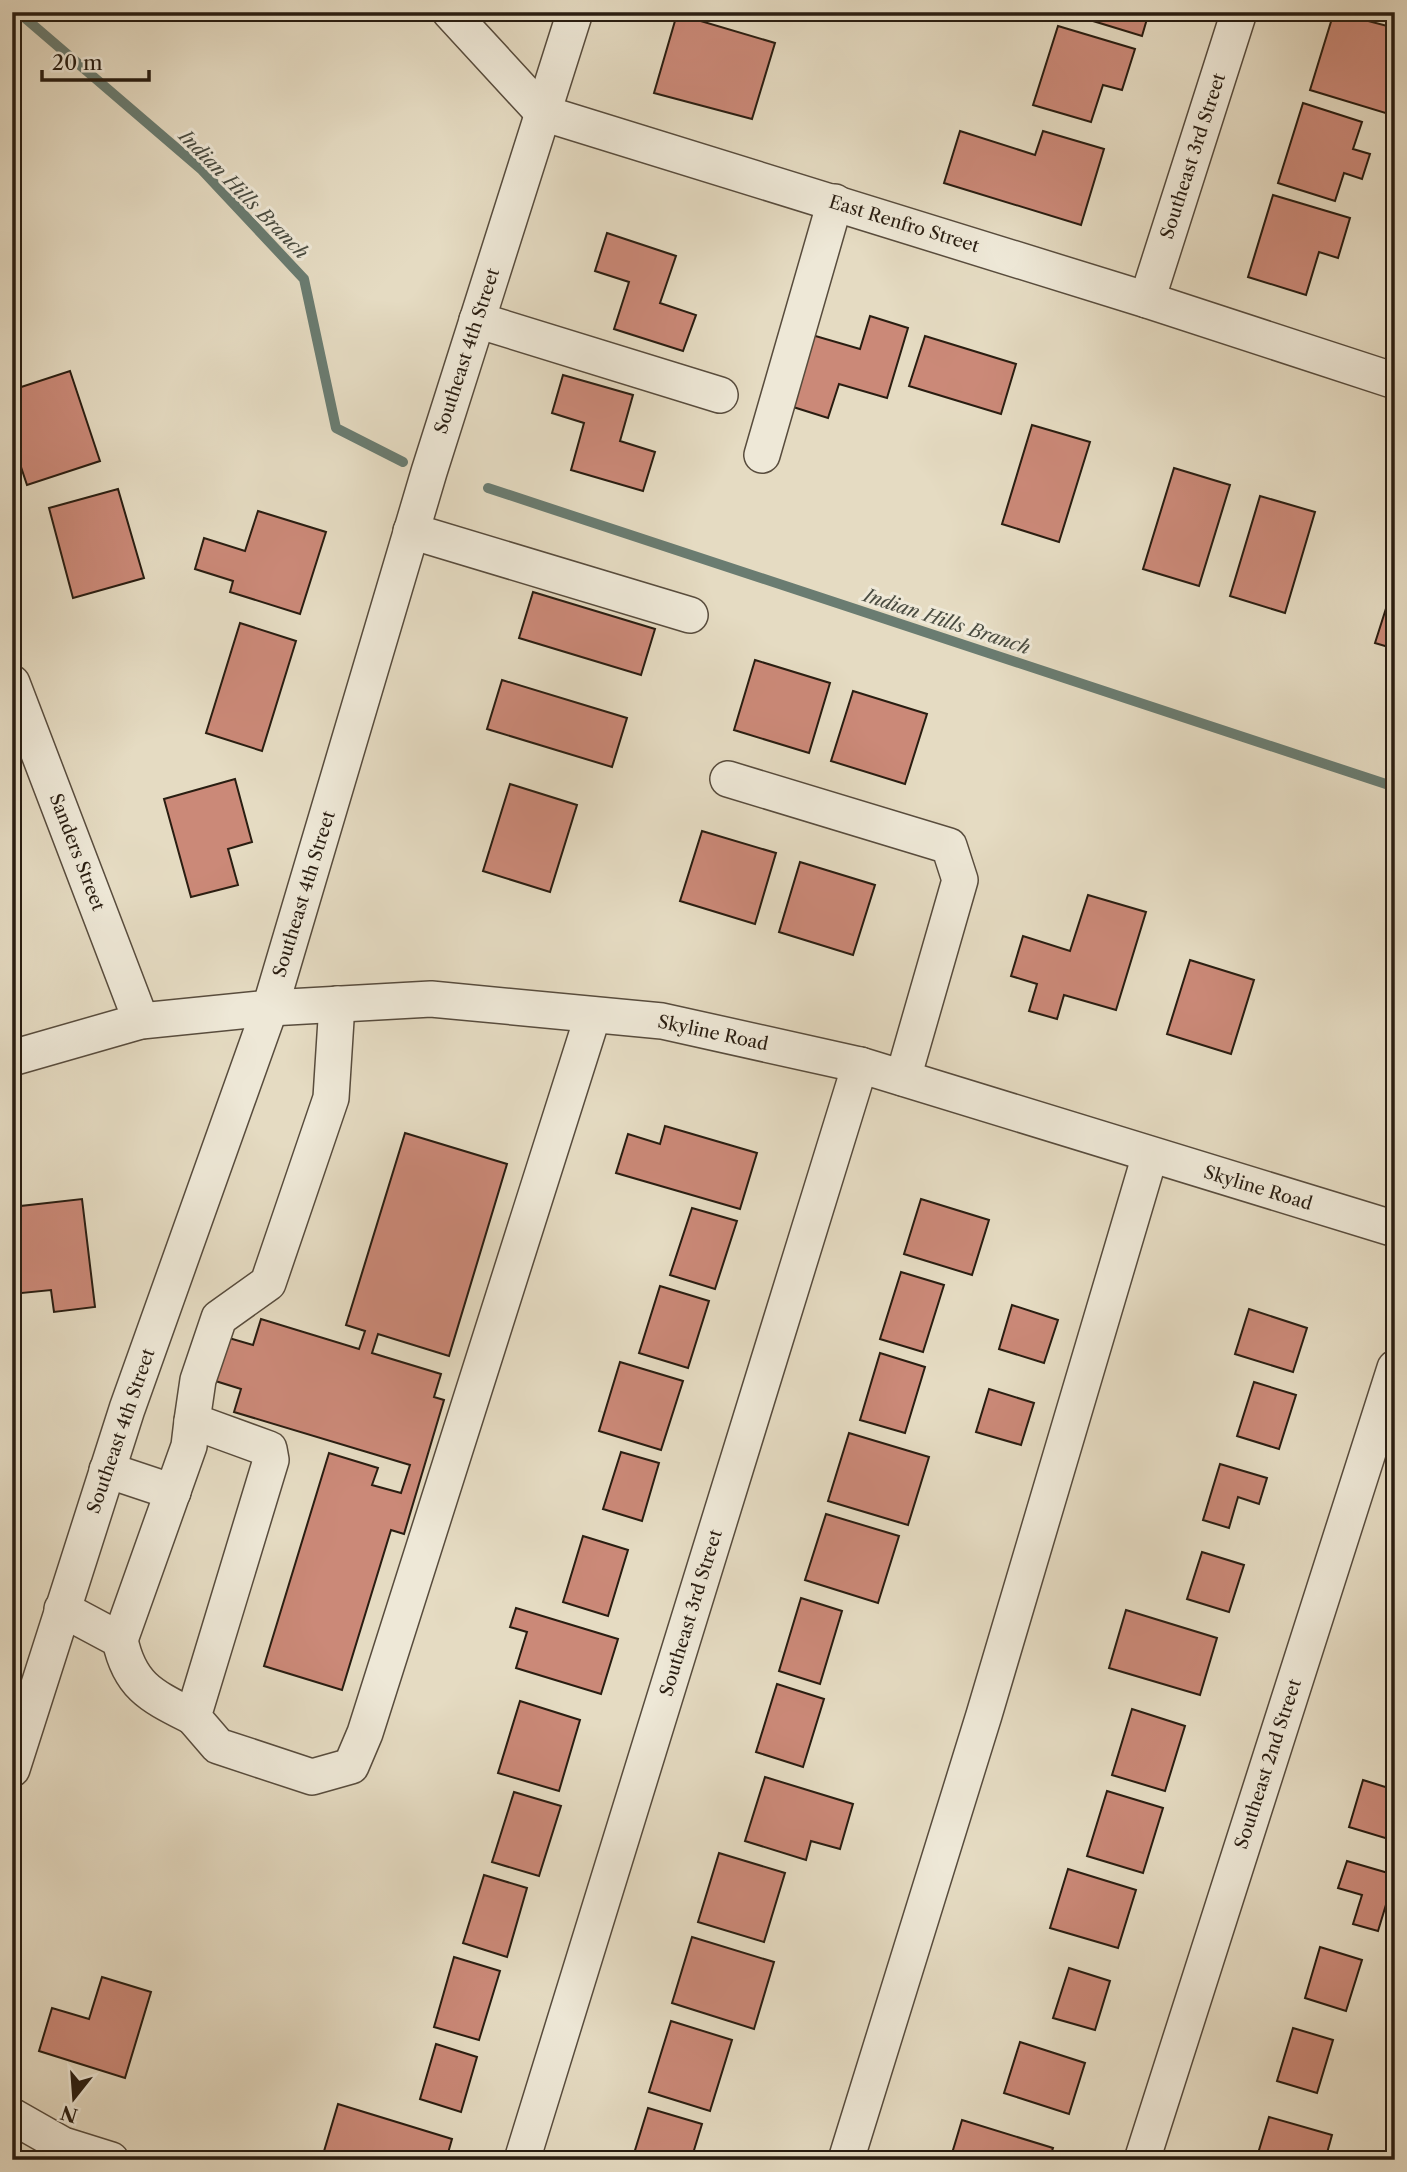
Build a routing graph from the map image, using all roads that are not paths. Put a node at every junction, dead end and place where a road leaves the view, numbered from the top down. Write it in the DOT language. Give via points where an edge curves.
graph roads {
  1 [pos="450,12"];
  2 [pos="575,12"];
  3 [pos="1239,12"];
  4 [pos="543,113"];
  5 [pos="835,202"];
  6 [pos="1147,300"];
  7 [pos="477,320"];
  8 [pos="1395,381"];
  9 [pos="720,395"];
  10 [pos="762,455"];
  11 [pos="411,531"];
  12 [pos="691,615"];
  13 [pos="12,683"];
  14 [pos="728,779"];
  15 [pos="337,1004"];
  16 [pos="270,1008"];
  17 [pos="593,1015"];
  18 [pos="141,1021"];
  19 [pos="12,1058"];
  20 [pos="860,1065"];
  21 [pos="903,1078"];
  22 [pos="1150,1155"];
  23 [pos="1395,1229"];
  24 [pos="1395,1368"];
  25 [pos="192,1421"];
  26 [pos="107,1470"];
  27 [pos="173,1492"];
  28 [pos="62,1609"];
  29 [pos="120,1640"];
  30 [pos="192,1717"];
  31 [pos="12,1769"];
  32 [pos="12,2116"];
  33 [pos="111,2160"];
  34 [pos="522,2160"];
  35 [pos="846,2160"];
  36 [pos="1142,2160"];
  1 -- 4 [label="street"];
  2 -- 4 [label="street, Southeast 4th Street"];
  3 -- 6 [label="street, Southeast 3rd Street"];
  4 -- 5 [label="street, East Renfro Street"];
  4 -- 7 [label="street, Southeast 4th Street"];
  5 -- 6 [label="street, East Renfro Street"];
  5 -- 10 [label="street"];
  6 -- 8 [label="street, East Renfro Street"];
  7 -- 9 [label="street"];
  7 -- 11 [label="street, Southeast 4th Street"];
  11 -- 12 [label="street"];
  11 -- 16 [label="street, Southeast 4th Street"];
  13 -- 18 [label="street, Sanders Street"];
  14 -- 21 [label="street" via="949,846 960,880"];
  15 -- 16 [label="street, Skyline Road"];
  15 -- 17 [label="street, Skyline Road" via="431,999"];
  15 -- 25 [label="street" via="331,1098 268,1283 219,1318 198,1380"];
  16 -- 18 [label="street, Skyline Road"];
  16 -- 26 [label="street, Southeast 4th Street"];
  17 -- 20 [label="street, Skyline Road" via="662,1021"];
  17 -- 30 [label="street" via="370,1720 351,1766 312,1777 218,1746"];
  18 -- 19 [label="street, Skyline Road"];
  20 -- 21 [label="street, Skyline Road"];
  20 -- 34 [label="street, Southeast 3rd Street"];
  21 -- 22 [label="street, Skyline Road"];
  22 -- 23 [label="street, Skyline Road"];
  22 -- 35 [label="street" via="984,1716"];
  24 -- 36 [label="street, Southeast 2nd Street"];
  25 -- 27 [label="street" via="189,1447"];
  25 -- 30 [label="street" via="269,1449 271,1460"];
  26 -- 27 [label="street"];
  26 -- 28 [label="street, Southeast 4th Street"];
  27 -- 29 [label="street"];
  28 -- 29 [label="street"];
  28 -- 31 [label="street, Southeast 4th Street"];
  29 -- 30 [label="street" via="126,1665 147,1693"];
  32 -- 33 [label="street" via="63,2145"];
}
